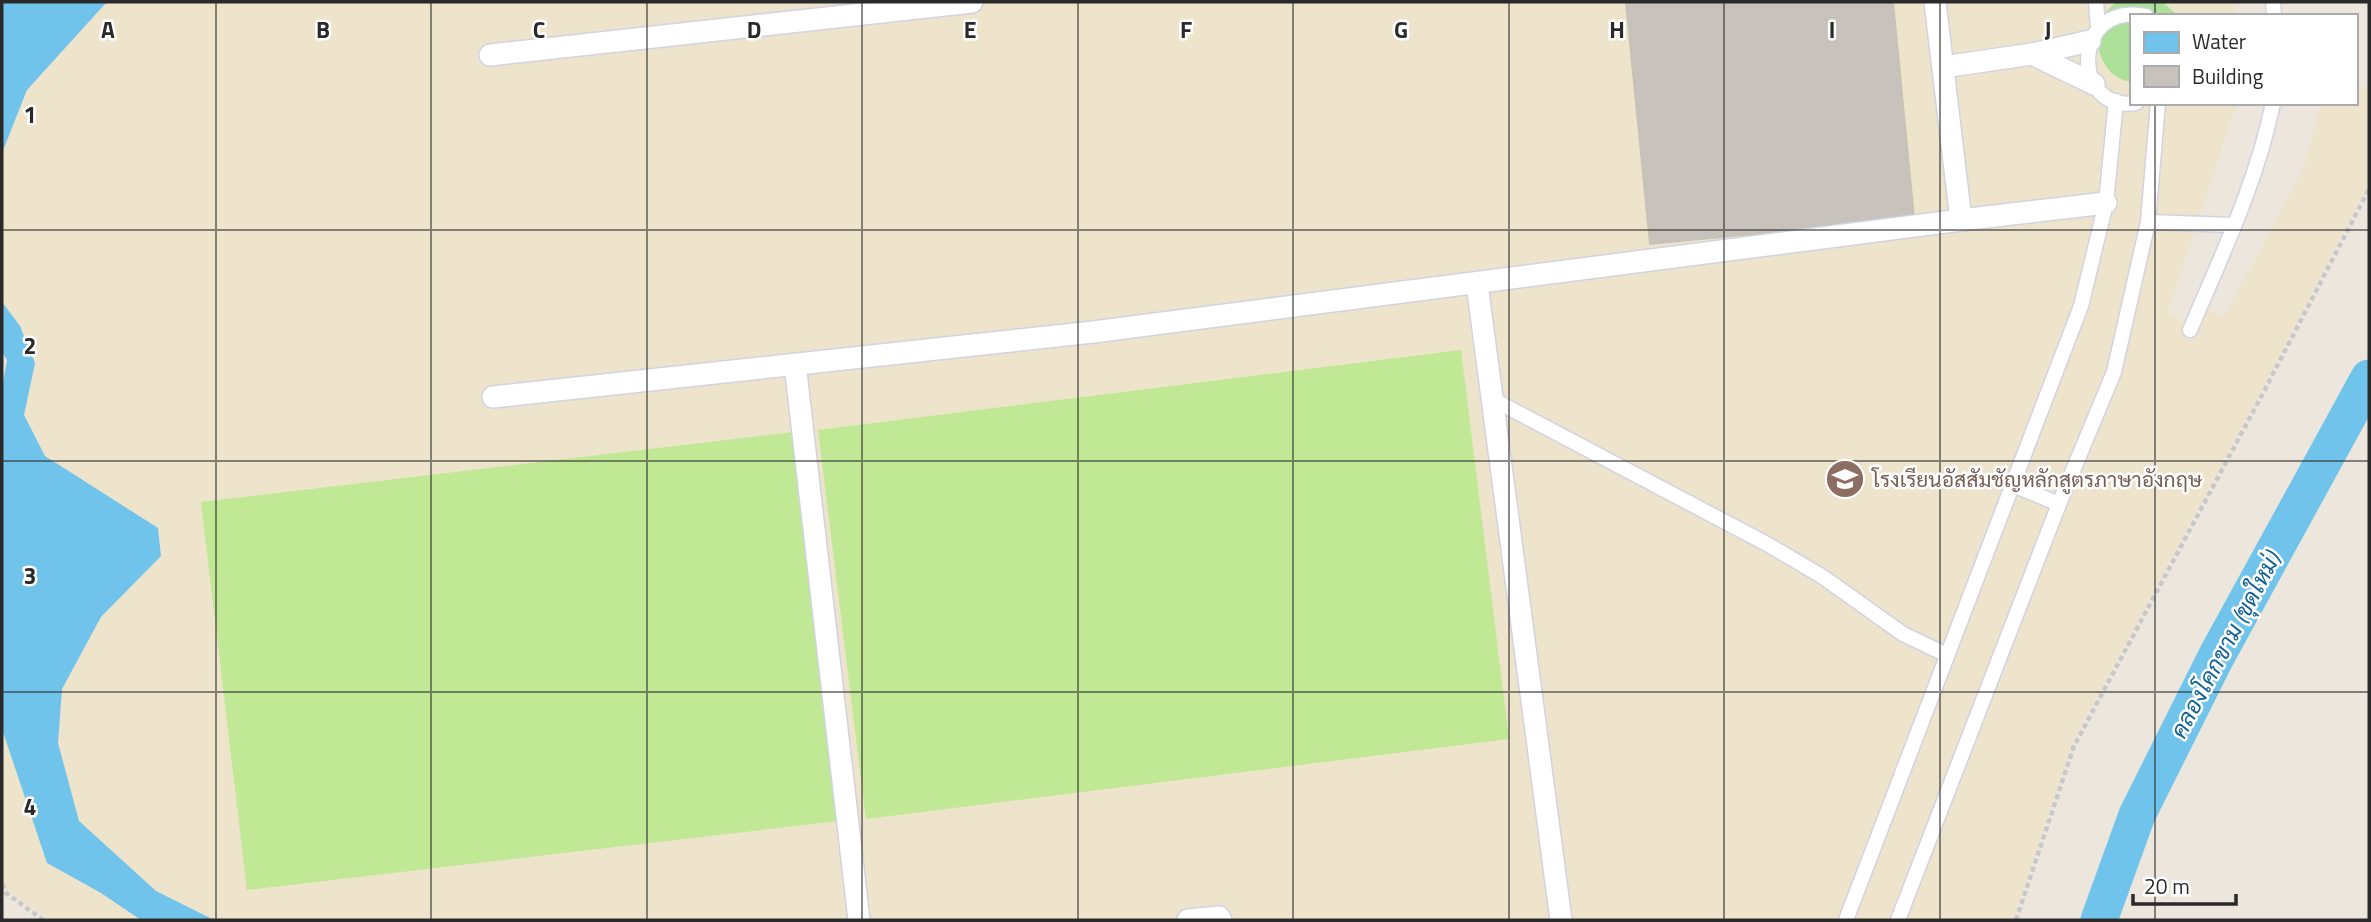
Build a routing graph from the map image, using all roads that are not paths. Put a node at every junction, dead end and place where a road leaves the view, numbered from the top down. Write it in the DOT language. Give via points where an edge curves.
graph roads {
  1 [pos="972,2"];
  2 [pos="1935,2"];
  3 [pos="2096,2"];
  4 [pos="2130,14"];
  5 [pos="2094,34"];
  6 [pos="2032,54"];
  7 [pos="490,55"];
  8 [pos="1943,67"];
  9 [pos="2094,84"];
  10 [pos="2116,101"];
  11 [pos="2130,102"];
  12 [pos="2158,105"];
  13 [pos="2273,105"];
  14 [pos="2106,203"];
  15 [pos="1961,220"];
  16 [pos="2148,222"];
  17 [pos="2234,225"];
  18 [pos="1477,284"];
  19 [pos="2189,330"];
  20 [pos="795,364"];
  21 [pos="493,397"];
  22 [pos="1494,400"];
  23 [pos="2013,485"];
  24 [pos="2059,504"];
  25 [pos="1947,655"];
  26 [pos="859,920"];
  27 [pos="1188,920"];
  28 [pos="1221,920"];
  29 [pos="1561,920"];
  30 [pos="1846,920"];
  31 [pos="1899,920"];
  1 -- 7 [label="street"];
  2 -- 8 [label="street"];
  3 -- 5 [label="lane"];
  4 -- 5 [label="lane" via="2120,14"];
  5 -- 6 [label="street"];
  5 -- 9 [label="lane" via="2087,55"];
  6 -- 8 [label="street"];
  6 -- 9 [label="street"];
  8 -- 15 [label="street"];
  9 -- 10 [label="lane"];
  10 -- 11 [label="lane"];
  10 -- 14 [label="lane"];
  12 -- 16 [label="lane"];
  13 -- 17 [label="lane"];
  14 -- 15 [label="street"];
  14 -- 23 [label="lane" via="2081,306"];
  15 -- 18 [label="street"];
  16 -- 17 [label="lane"];
  16 -- 24 [label="lane" via="2114,372"];
  17 -- 19 [label="lane"];
  18 -- 20 [label="street"];
  18 -- 22 [label="street"];
  20 -- 21 [label="street"];
  20 -- 26 [label="street"];
  22 -- 25 [label="lane" via="1767,544 1824,577 1903,634"];
  22 -- 29 [label="street"];
  23 -- 24 [label="lane"];
  23 -- 25 [label="lane"];
  24 -- 31 [label="lane"];
  25 -- 30 [label="lane"];
  27 -- 28 [label="street"];
}
